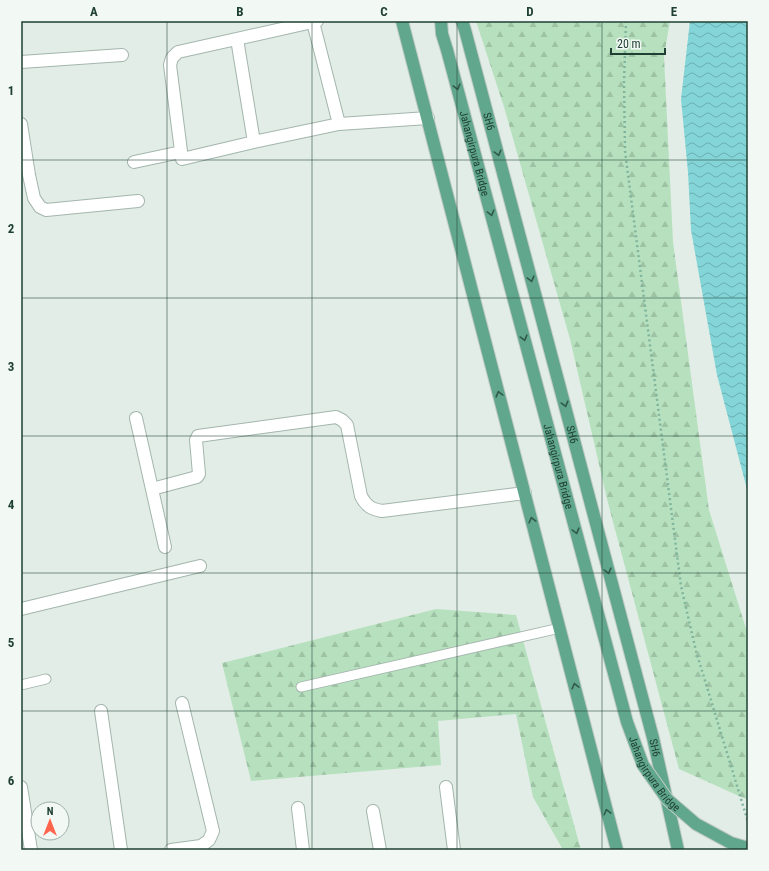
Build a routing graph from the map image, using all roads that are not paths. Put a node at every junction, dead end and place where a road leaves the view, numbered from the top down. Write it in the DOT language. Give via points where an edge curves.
graph roads {
  1 [pos="315,21"];
  2 [pos="402,21"];
  3 [pos="441,21"];
  4 [pos="462,21"];
  5 [pos="237,39"];
  6 [pos="122,55"];
  7 [pos="21,62"];
  8 [pos="428,118"];
  9 [pos="21,124"];
  10 [pos="339,124"];
  11 [pos="254,142"];
  12 [pos="181,152"];
  13 [pos="134,162"];
  14 [pos="138,202"];
  15 [pos="136,418"];
  16 [pos="152,489"];
  17 [pos="525,494"];
  18 [pos="165,547"];
  19 [pos="200,566"];
  20 [pos="21,609"];
  21 [pos="560,628"];
  22 [pos="46,679"];
  23 [pos="21,685"];
  24 [pos="302,687"];
  25 [pos="182,703"];
  26 [pos="101,711"];
  27 [pos="21,787"];
  28 [pos="446,787"];
  29 [pos="298,808"];
  30 [pos="373,811"];
  31 [pos="748,848"];
  32 [pos="31,850"];
  33 [pos="121,850"];
  34 [pos="171,850"];
  35 [pos="304,850"];
  36 [pos="380,850"];
  37 [pos="454,850"];
  38 [pos="617,850"];
  39 [pos="678,850"];
  1 -- 5 [label="street"];
  1 -- 10 [label="street"];
  2 -- 8 [label="main road"];
  3 -- 31 [label="main road, Jahangirpura Bridge, one-way, bridge" via="442,34 627,722 643,765 667,800 696,824 731,843"];
  4 -- 39 [label="main road, SH6, one-way" via="651,730"];
  5 -- 11 [label="street"];
  5 -- 12 [label="street" via="178,52 172,58 170,65"];
  6 -- 7 [label="street"];
  8 -- 10 [label="street"];
  17 -- 8 [label="main road, one-way"];
  9 -- 14 [label="street" via="34,198 40,207 46,210"];
  10 -- 11 [label="street"];
  11 -- 12 [label="street" via="182,159"];
  12 -- 13 [label="street"];
  15 -- 16 [label="street"];
  16 -- 17 [label="street" via="197,477 198,436 336,417 347,425 361,496 365,504 374,510"];
  16 -- 18 [label="street"];
  21 -- 17 [label="main road, one-way"];
  19 -- 20 [label="street"];
  21 -- 24 [label="lane"];
  38 -- 21 [label="main road, one-way"];
  22 -- 23 [label="lane"];
  25 -- 34 [label="street" via="213,831 209,840 201,846"];
  26 -- 33 [label="street"];
  27 -- 32 [label="street"];
  28 -- 37 [label="street"];
  29 -- 35 [label="street"];
  30 -- 36 [label="street"];
}
